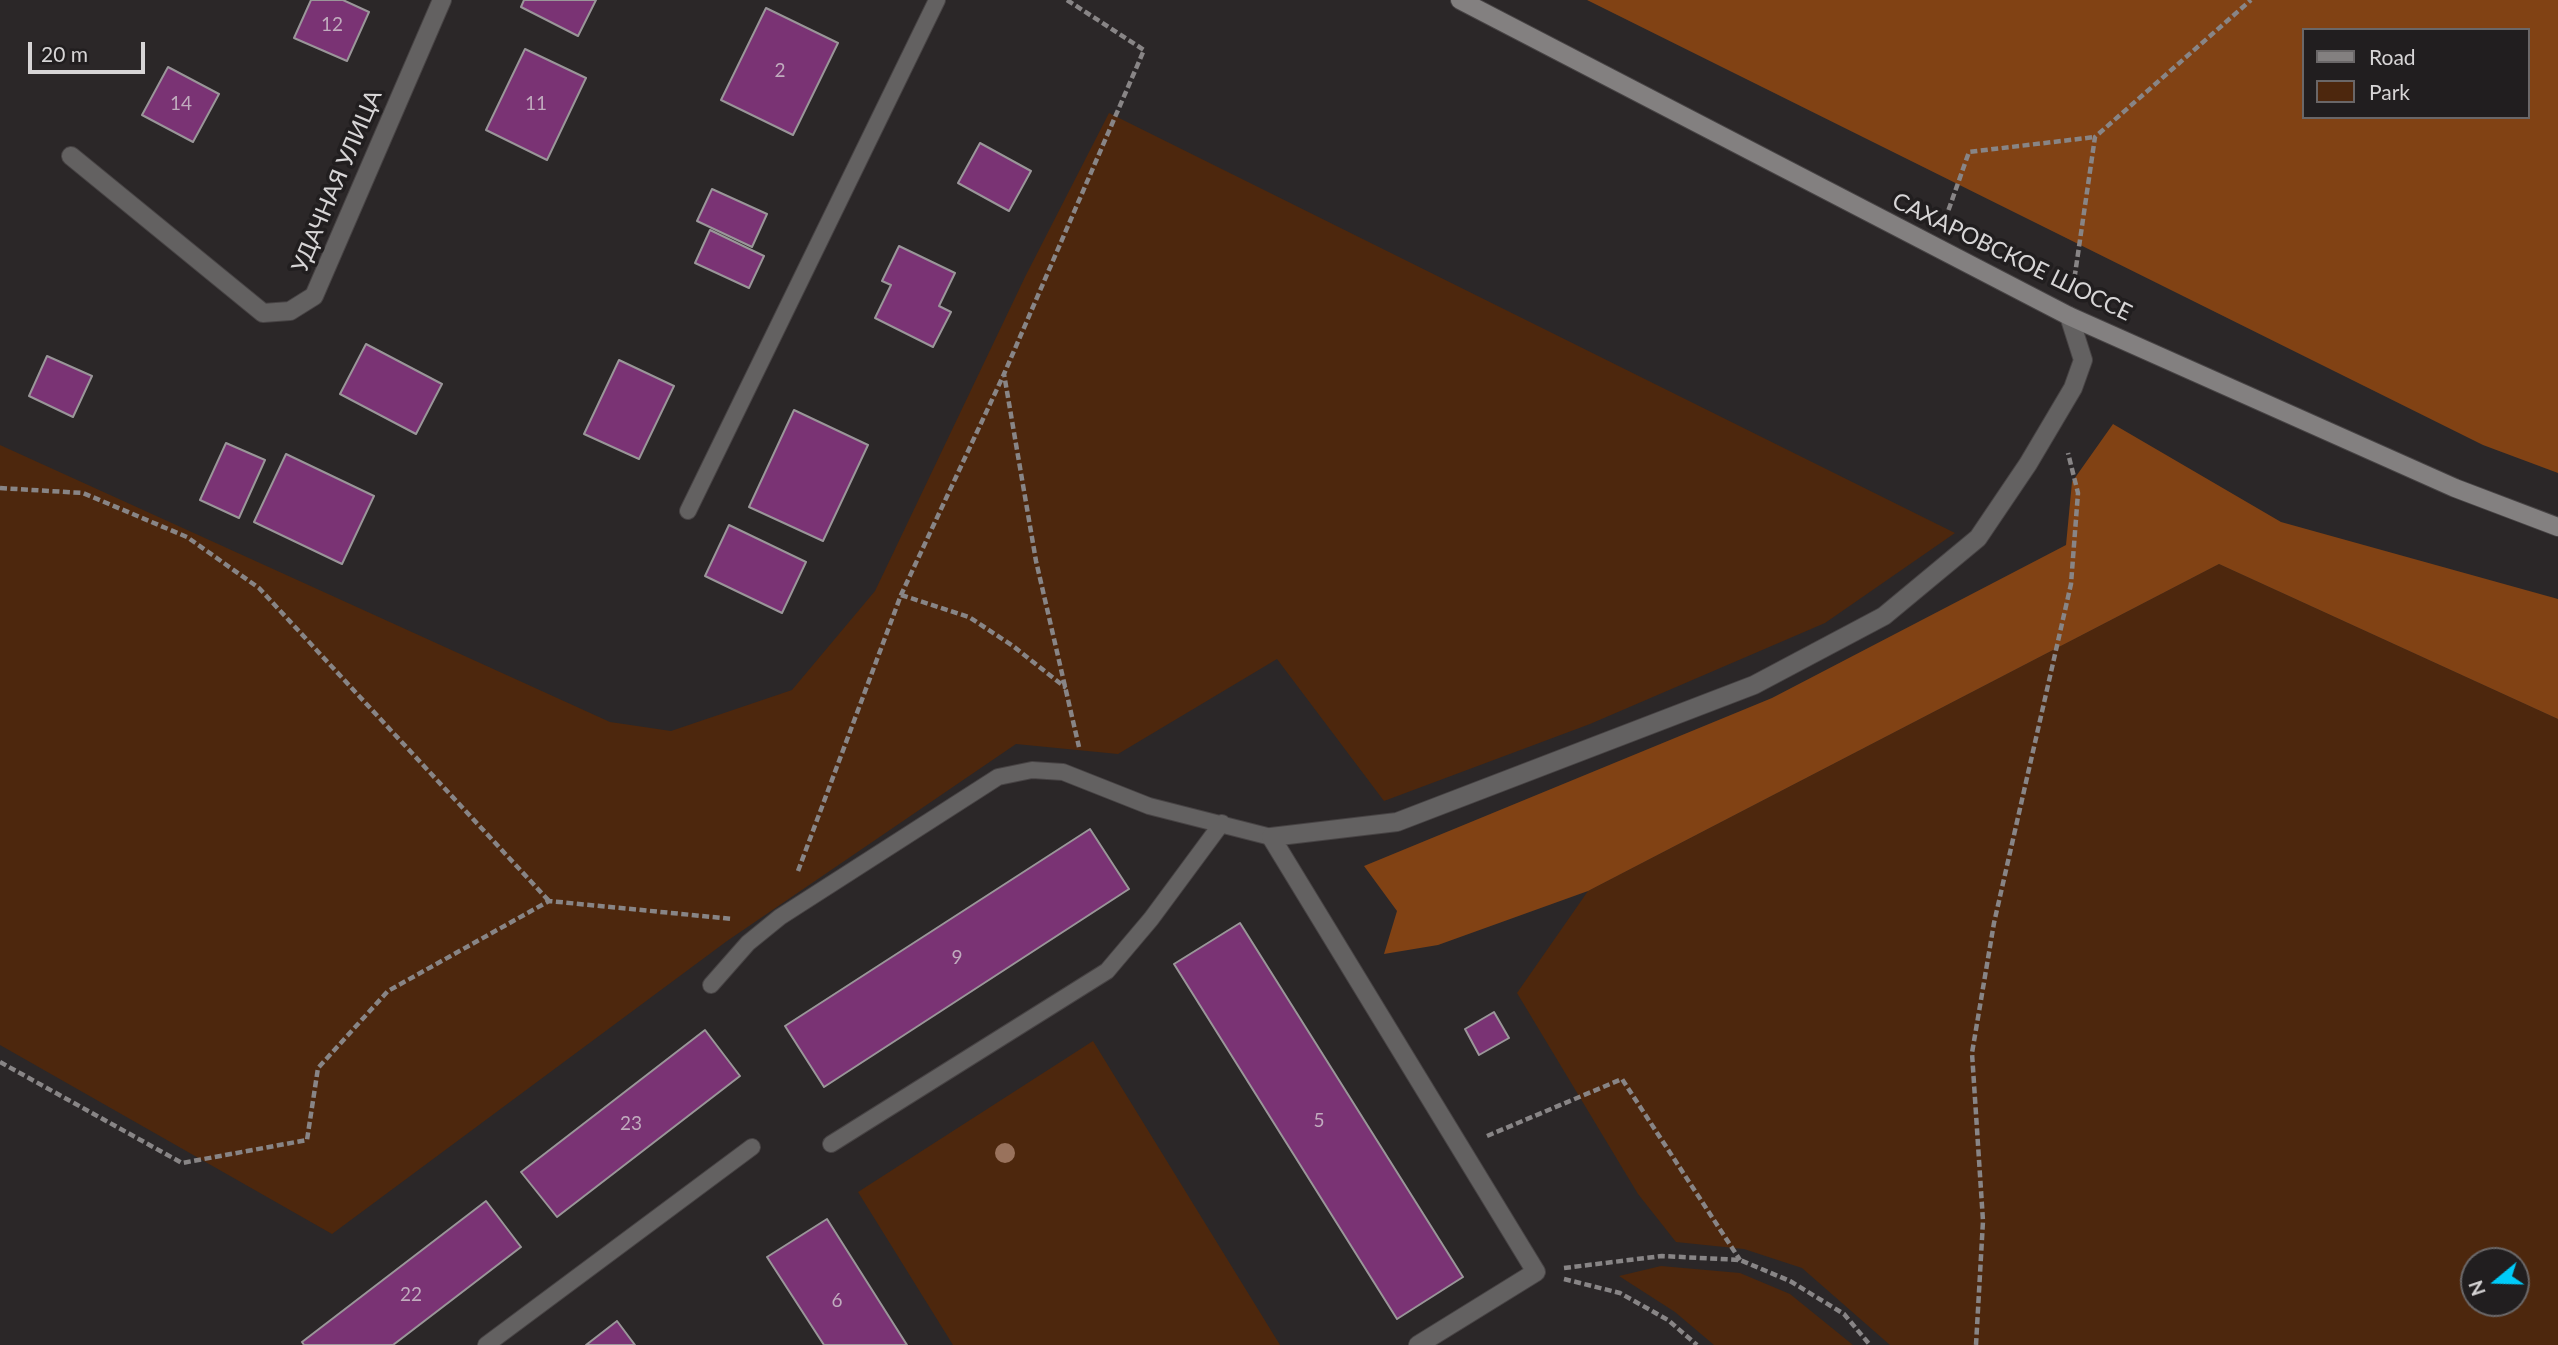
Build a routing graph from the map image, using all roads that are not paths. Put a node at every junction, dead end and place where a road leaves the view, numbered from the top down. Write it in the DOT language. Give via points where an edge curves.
graph roads {
  1 [pos="442,0"];
  2 [pos="937,0"];
  3 [pos="1460,0"];
  4 [pos="71,156"];
  5 [pos="2070,316"];
  6 [pos="688,511"];
  7 [pos="2558,527"];
  8 [pos="1223,823"];
  9 [pos="1272,837"];
  10 [pos="711,985"];
  11 [pos="831,1144"];
  12 [pos="752,1147"];
  13 [pos="1424,1343"];
  14 [pos="486,1345"];
  1 -- 4 [label="street, УДАЧНАЯ УЛИЦА" via="314,296 290,311 263,313"];
  2 -- 6 [label="lane"];
  3 -- 5 [label="main road, САХАРОВСКОЕ ШОССЕ"];
  5 -- 7 [label="main road, САХАРОВСКОЕ ШОССЕ" via="2455,488"];
  5 -- 9 [label="street" via="2083,360 2073,388 2028,464 1978,538 1884,616 1754,685 1397,822"];
  8 -- 9 [label="lane"];
  8 -- 10 [label="lane" via="1149,806 1063,772 1032,769 998,777 780,917 748,943"];
  8 -- 11 [label="lane" via="1107,971"];
  9 -- 13 [label="street" via="1536,1272"];
  12 -- 14 [label="lane"];
}
